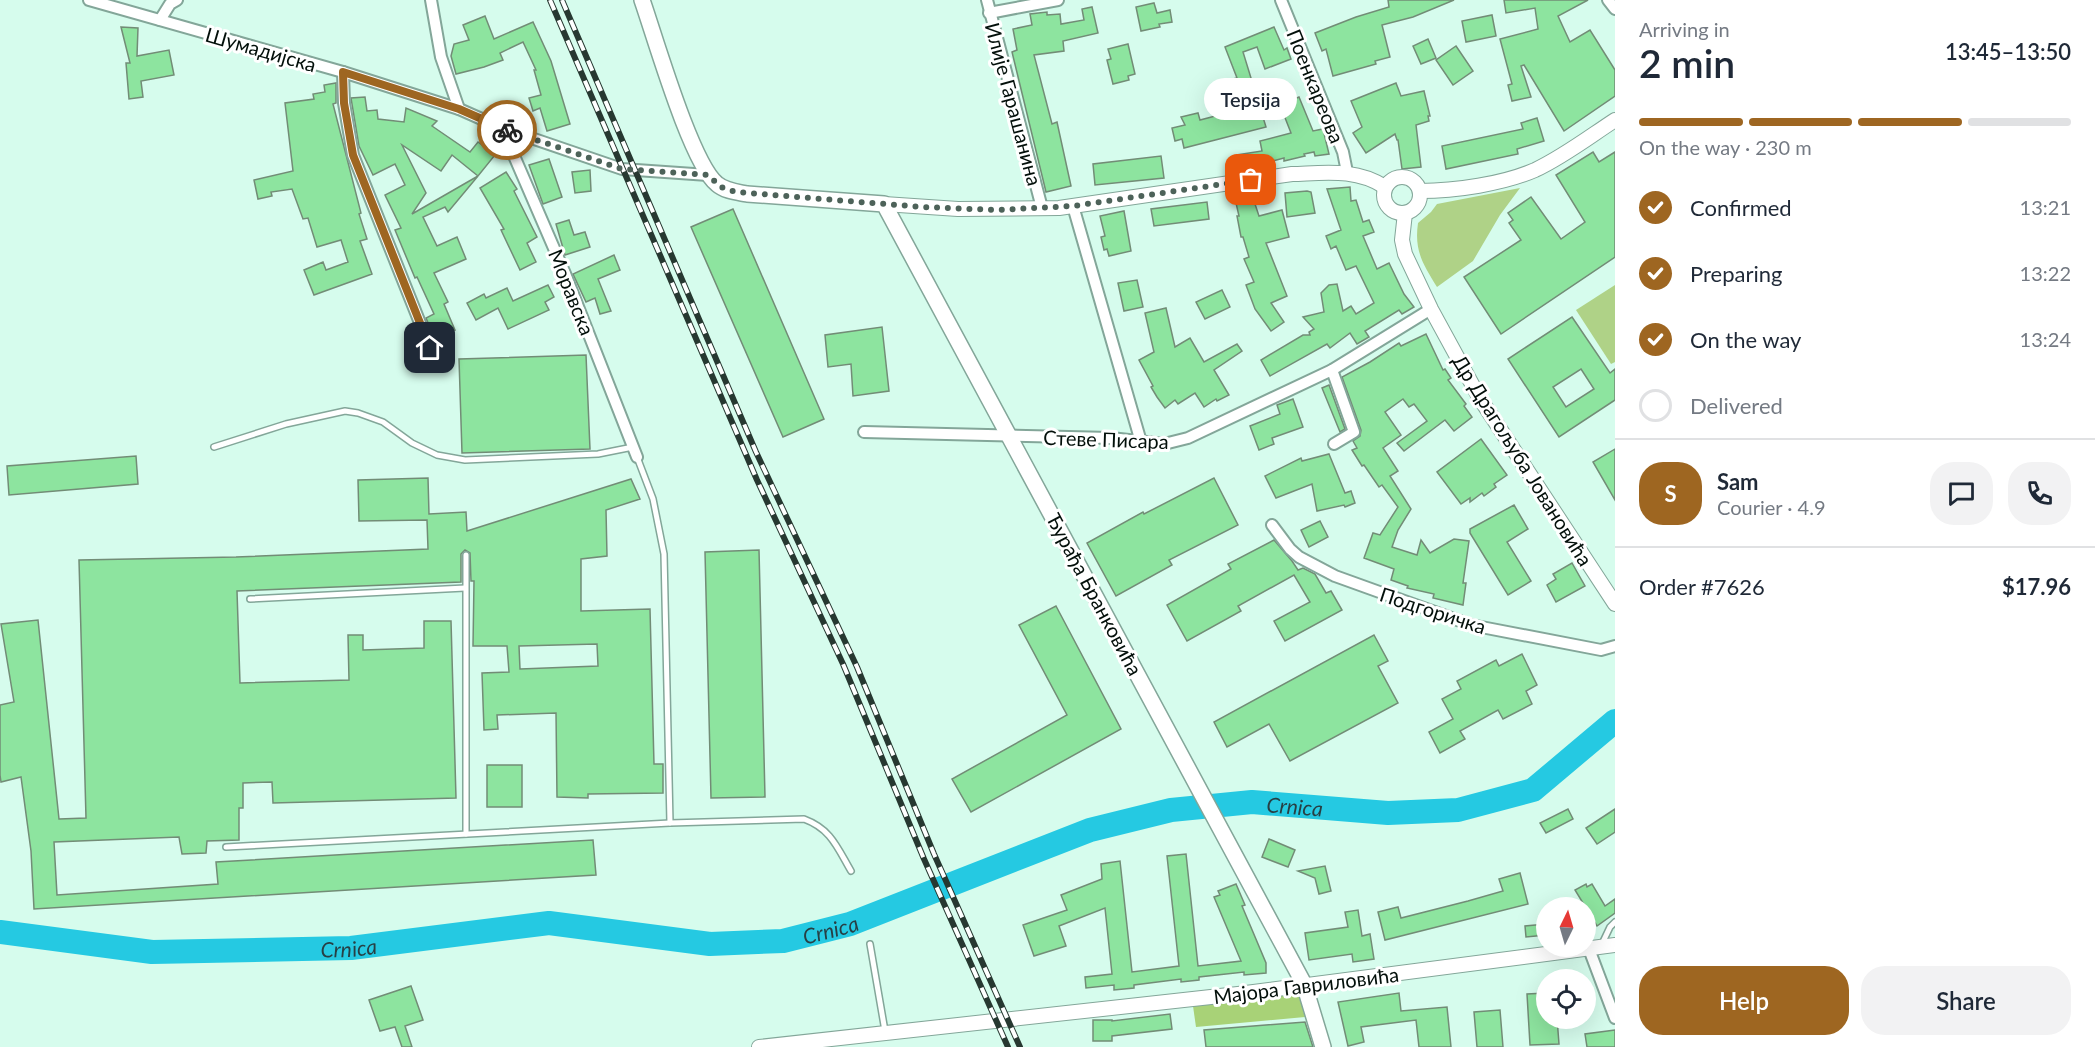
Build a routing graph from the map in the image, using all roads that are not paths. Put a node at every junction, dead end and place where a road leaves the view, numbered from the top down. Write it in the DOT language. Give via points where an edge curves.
graph roads {
  1 [pos="89,0"];
  2 [pos="177,0"];
  3 [pos="431,0"];
  4 [pos="642,0"];
  5 [pos="987,0"];
  6 [pos="1058,0"];
  7 [pos="1281,0"];
  8 [pos="1608,0"];
  9 [pos="1615,9"];
  10 [pos="989,13"];
  11 [pos="160,20"];
  12 [pos="343,72"];
  13 [pos="459,109"];
  14 [pos="1615,120"];
  15 [pos="502,128"];
  16 [pos="1347,172"];
  17 [pos="708,175"];
  18 [pos="1386,187"];
  19 [pos="1420,191"];
  20 [pos="884,204"];
  21 [pos="1073,206"];
  22 [pos="1042,208"];
  23 [pos="1404,213"];
  24 [pos="1431,309"];
  25 [pos="430,348"];
  26 [pos="1332,370"];
  27 [pos="864,432"];
  28 [pos="1010,436"];
  29 [pos="1141,442"];
  30 [pos="1334,444"];
  31 [pos="214,447"];
  32 [pos="635,452"];
  33 [pos="1272,525"];
  34 [pos="466,555"];
  35 [pos="465,588"];
  36 [pos="250,599"];
  37 [pos="1615,604"];
  38 [pos="1615,646"];
  39 [pos="670,823"];
  40 [pos="466,834"];
  41 [pos="226,847"];
  42 [pos="851,871"];
  43 [pos="1615,922"];
  44 [pos="870,944"];
  45 [pos="1596,945"];
  46 [pos="1615,945"];
  47 [pos="1596,948"];
  48 [pos="1536,955"];
  49 [pos="1596,955"];
  50 [pos="1304,984"];
  51 [pos="1615,1018"];
  52 [pos="885,1033"];
  53 [pos="818,1044"];
  54 [pos="759,1047"];
  55 [pos="1323,1047"];
  1 -- 11 [label="street, Шумадијска"];
  2 -- 11 [label="street"];
  3 -- 13 [label="street" via="441,57"];
  4 -- 17 [label="main road" via="677,102"];
  5 -- 10 [label="street, Илије Гарашанина"];
  6 -- 10 [label="street"];
  7 -- 16 [label="street, Поенкареова" via="1343,152"];
  8 -- 9 [label="street"];
  10 -- 22 [label="street, Илије Гарашанина"];
  11 -- 12 [label="street, Шумадијска"];
  12 -- 13 [label="street, Шумадијска"];
  12 -- 25 [label="street" via="353,155"];
  13 -- 15 [label="street, Шумадијска"];
  14 -- 19 [label="street" via="1522,175 1456,189"];
  15 -- 17 [label="street, Шумадијска" via="622,169"];
  15 -- 32 [label="street, Моравска" via="560,260"];
  16 -- 18 [label="street"];
  16 -- 21 [label="street" via="1292,174"];
  17 -- 20 [label="main road" via="721,187 736,192"];
  18 -- 19 [label="street" via="1394,178 1407,177 1416,182"];
  18 -- 23 [label="street" via="1387,205"];
  19 -- 23 [label="street" via="1417,205"];
  20 -- 22 [label="street" via="958,209"];
  20 -- 28 [label="main road, Ђурађа Бранковића"];
  21 -- 22 [label="street"];
  21 -- 29 [label="street"];
  23 -- 24 [label="street, Др Драгољуба Јовановића" via="1405,254"];
  24 -- 26 [label="street, Стеве Писара"];
  24 -- 37 [label="street, Др Драгољуба Јовановића" via="1479,398"];
  26 -- 29 [label="street, Стеве Писара" via="1188,438 1164,444"];
  26 -- 30 [label="street" via="1354,432"];
  27 -- 28 [label="street, Стеве Писара"];
  28 -- 29 [label="street, Стеве Писара"];
  28 -- 50 [label="main road, Ђурађа Бранковића"];
  31 -- 32 [label="lane" via="286,424 345,411 383,422 437,455 465,460"];
  32 -- 39 [label="lane" via="653,499 664,554"];
  33 -- 38 [label="street, Подгоричка" via="1290,549 1320,569 1471,625 1601,650"];
  34 -- 35 [label="lane"];
  35 -- 36 [label="lane"];
  35 -- 40 [label="lane"];
  39 -- 40 [label="lane"];
  39 -- 42 [label="lane" via="804,819 831,835"];
  40 -- 41 [label="lane"];
  43 -- 45 [label="lane"];
  44 -- 52 [label="lane"];
  46 -- 47 [label="street, Мајора Гавриловића"];
  48 -- 50 [label="street, Мајора Гавриловића"];
  49 -- 51 [label="street"];
  50 -- 52 [label="street, Мајора Гавриловића"];
  50 -- 55 [label="main road, Ђурађа Бранковића"];
  52 -- 53 [label="street, Мајора Гавриловића"];
  53 -- 54 [label="street, Мајора Гавриловића"];
}
